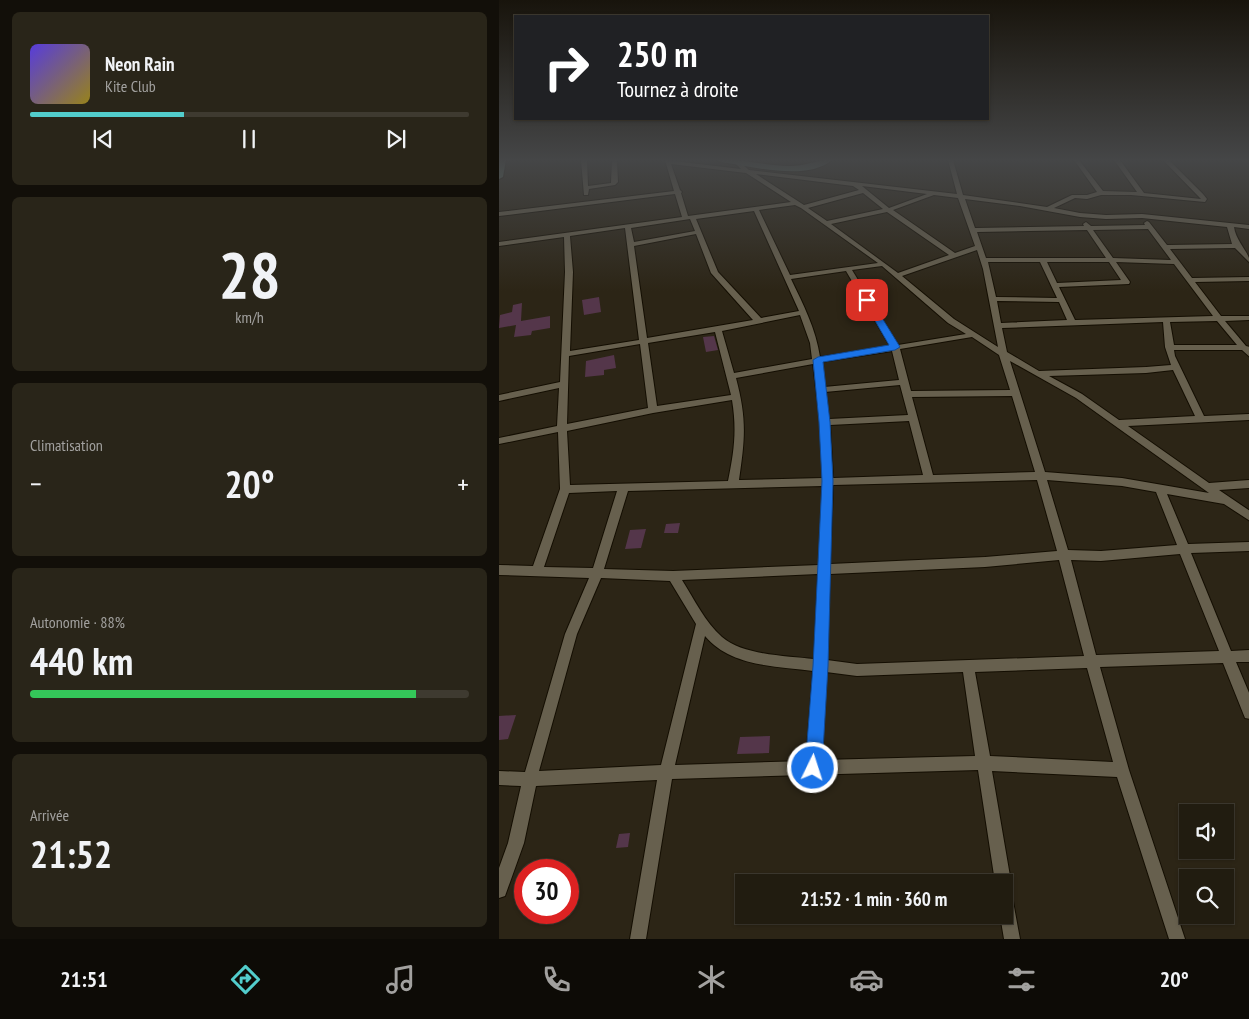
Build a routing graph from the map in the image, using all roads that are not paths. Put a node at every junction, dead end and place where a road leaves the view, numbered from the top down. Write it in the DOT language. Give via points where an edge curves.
graph roads {
  1 [pos="580,204"];
  2 [pos="684,204"];
  3 [pos="790,204"];
  4 [pos="797,204"];
  5 [pos="815,204"];
  6 [pos="880,204"];
  7 [pos="904,204"];
  8 [pos="963,204"];
  9 [pos="1010,204"];
  10 [pos="1058,204"];
  11 [pos="803,207"];
  12 [pos="757,209"];
  13 [pos="1048,209"];
  14 [pos="888,210"];
  15 [pos="499,214"];
  16 [pos="1080,215"];
  17 [pos="1142,216"];
  18 [pos="690,218"];
  19 [pos="827,223"];
  20 [pos="1230,225"];
  21 [pos="628,226"];
  22 [pos="1150,227"];
  23 [pos="1249,227"];
  24 [pos="1089,228"];
  25 [pos="973,230"];
  26 [pos="699,232"];
  27 [pos="567,236"];
  28 [pos="499,244"];
  29 [pos="631,245"];
  30 [pos="1236,246"];
  31 [pos="979,247"];
  32 [pos="1165,247"];
  33 [pos="954,255"];
  34 [pos="984,260"];
  35 [pos="1043,260"];
  36 [pos="1110,260"];
  37 [pos="1249,261"];
  38 [pos="1176,262"];
  39 [pos="883,264"];
  40 [pos="848,269"];
  41 [pos="898,276"];
  42 [pos="788,277"];
  43 [pos="1249,279"];
  44 [pos="1190,280"];
  45 [pos="1054,285"];
  46 [pos="992,300"];
  47 [pos="1061,300"];
  48 [pos="803,312"];
  49 [pos="1249,318"];
  50 [pos="1167,319"];
  51 [pos="1219,319"];
  52 [pos="759,321"];
  53 [pos="1071,322"];
  54 [pos="997,326"];
  55 [pos="718,329"];
  56 [pos="972,335"];
  57 [pos="645,341"];
  58 [pos="895,347"];
  59 [pos="1169,347"];
  60 [pos="1247,348"];
  61 [pos="1003,353"];
  62 [pos="567,354"];
  63 [pos="1249,355"];
  64 [pos="818,360"];
  65 [pos="1175,367"];
  66 [pos="1038,374"];
  67 [pos="731,376"];
  68 [pos="904,382"];
  69 [pos="565,384"];
  70 [pos="821,390"];
  71 [pos="1016,393"];
  72 [pos="907,394"];
  73 [pos="499,398"];
  74 [pos="735,398"];
  75 [pos="653,410"];
  76 [pos="1249,417"];
  77 [pos="913,418"];
  78 [pos="1201,420"];
  79 [pos="825,422"];
  80 [pos="1118,424"];
  81 [pos="563,426"];
  82 [pos="499,441"];
  83 [pos="1042,476"];
  84 [pos="929,479"];
  85 [pos="828,481"];
  86 [pos="733,484"];
  87 [pos="1249,484"];
  88 [pos="624,487"];
  89 [pos="1207,487"];
  90 [pos="1161,488"];
  91 [pos="565,489"];
  92 [pos="1225,500"];
  93 [pos="1249,517"];
  94 [pos="1249,546"];
  95 [pos="1184,549"];
  96 [pos="1064,555"];
  97 [pos="824,569"];
  98 [pos="499,570"];
  99 [pos="537,571"];
  100 [pos="597,573"];
  101 [pos="673,576"];
  102 [pos="702,623"];
  103 [pos="1227,656"];
  104 [pos="1249,656"];
  105 [pos="1092,661"];
  106 [pos="821,666"];
  107 [pos="968,666"];
  108 [pos="1249,713"];
  109 [pos="983,764"];
  110 [pos="813,768"];
  111 [pos="1122,770"];
  112 [pos="667,772"];
  113 [pos="499,778"];
  114 [pos="530,779"];
  115 [pos="1002,874"];
  116 [pos="499,888"];
  117 [pos="1010,924"];
  118 [pos="638,939"];
  119 [pos="1012,939"];
  120 [pos="1177,939"];
  1 -- 15 [label="street"];
  2 -- 18 [label="street"];
  3 -- 12 [label="street"];
  4 -- 11 [label="street"];
  5 -- 11 [label="street"];
  6 -- 14 [label="street"];
  7 -- 14 [label="street"];
  8 -- 25 [label="street"];
  9 -- 13 [label="street"];
  10 -- 13 [label="street"];
  11 -- 19 [label="street"];
  12 -- 18 [label="street"];
  12 -- 42 [label="street"];
  13 -- 16 [label="street"];
  14 -- 19 [label="street"];
  14 -- 33 [label="street"];
  16 -- 17 [label="street"];
  16 -- 24 [label="street"];
  17 -- 20 [label="street"];
  17 -- 22 [label="street"];
  18 -- 21 [label="street"];
  18 -- 26 [label="street"];
  19 -- 39 [label="street"];
  20 -- 23 [label="street"];
  20 -- 30 [label="street"];
  21 -- 27 [label="street"];
  21 -- 29 [label="street"];
  22 -- 24 [label="street"];
  22 -- 32 [label="street"];
  24 -- 25 [label="street"];
  24 -- 36 [label="street"];
  25 -- 31 [label="street"];
  26 -- 29 [label="street"];
  26 -- 52 [label="street" via="715,273"];
  27 -- 28 [label="street"];
  27 -- 62 [label="street"];
  29 -- 57 [label="street"];
  30 -- 32 [label="street"];
  30 -- 37 [label="street"];
  31 -- 33 [label="street"];
  31 -- 34 [label="street"];
  32 -- 38 [label="street"];
  33 -- 41 [label="street"];
  34 -- 35 [label="street"];
  34 -- 46 [label="street"];
  35 -- 36 [label="street"];
  35 -- 45 [label="street"];
  36 -- 38 [label="street"];
  36 -- 45 [label="street" via="1126,282"];
  38 -- 44 [label="street"];
  39 -- 40 [label="street"];
  39 -- 41 [label="street"];
  40 -- 42 [label="street"];
  40 -- 58 [label="street"];
  41 -- 56 [label="street"];
  42 -- 48 [label="street"];
  43 -- 44 [label="street"];
  44 -- 51 [label="street"];
  45 -- 47 [label="street"];
  46 -- 47 [label="street"];
  46 -- 54 [label="street"];
  47 -- 53 [label="street"];
  48 -- 52 [label="street"];
  48 -- 64 [label="street"];
  49 -- 51 [label="street"];
  50 -- 51 [label="street"];
  50 -- 53 [label="street"];
  50 -- 59 [label="street"];
  51 -- 60 [label="street"];
  52 -- 55 [label="street"];
  53 -- 54 [label="street"];
  54 -- 61 [label="street"];
  55 -- 57 [label="street"];
  55 -- 67 [label="street"];
  56 -- 58 [label="street"];
  56 -- 61 [label="street"];
  57 -- 62 [label="street"];
  57 -- 75 [label="street"];
  58 -- 64 [label="street"];
  58 -- 68 [label="street"];
  59 -- 60 [label="street"];
  59 -- 65 [label="street"];
  60 -- 63 [label="street"];
  61 -- 66 [label="street"];
  61 -- 71 [label="street"];
  62 -- 69 [label="street"];
  64 -- 67 [label="street"];
  64 -- 70 [label="street"];
  65 -- 66 [label="street"];
  65 -- 78 [label="street"];
  66 -- 80 [label="street" via="1079,396"];
  67 -- 74 [label="street"];
  68 -- 70 [label="street"];
  68 -- 72 [label="street"];
  69 -- 73 [label="street"];
  69 -- 81 [label="street"];
  70 -- 79 [label="street"];
  71 -- 72 [label="street"];
  71 -- 83 [label="street"];
  72 -- 77 [label="street"];
  74 -- 75 [label="street"];
  74 -- 86 [label="street" via="740,441"];
  75 -- 81 [label="street"];
  76 -- 78 [label="street"];
  77 -- 79 [label="street"];
  77 -- 84 [label="street"];
  78 -- 80 [label="street"];
  79 -- 85 [label="street"];
  80 -- 89 [label="street"];
  81 -- 82 [label="street"];
  81 -- 91 [label="street"];
  83 -- 84 [label="street"];
  83 -- 90 [label="street"];
  83 -- 96 [label="street"];
  84 -- 85 [label="street"];
  85 -- 86 [label="street"];
  85 -- 97 [label="street"];
  86 -- 88 [label="street"];
  87 -- 89 [label="street"];
  88 -- 91 [label="street"];
  88 -- 100 [label="street"];
  89 -- 92 [label="street"];
  90 -- 92 [label="street"];
  90 -- 95 [label="street"];
  91 -- 99 [label="street"];
  92 -- 93 [label="street"];
  94 -- 95 [label="street"];
  95 -- 96 [label="street" via="1101,556"];
  95 -- 103 [label="street"];
  96 -- 97 [label="street"];
  96 -- 105 [label="street"];
  97 -- 101 [label="street"];
  97 -- 106 [label="street"];
  98 -- 99 [label="street"];
  99 -- 100 [label="street"];
  100 -- 101 [label="street"];
  100 -- 114 [label="street" via="571,634"];
  101 -- 102 [label="street"];
  102 -- 106 [label="street" via="718,642 749,657"];
  102 -- 112 [label="street"];
  103 -- 104 [label="street"];
  103 -- 105 [label="street"];
  103 -- 108 [label="street"];
  105 -- 107 [label="street"];
  105 -- 111 [label="street"];
  106 -- 107 [label="street" via="857,670"];
  106 -- 110 [label="street"];
  107 -- 109 [label="street"];
  109 -- 110 [label="street"];
  109 -- 111 [label="street"];
  109 -- 115 [label="street"];
  110 -- 112 [label="street"];
  111 -- 120 [label="street"];
  112 -- 114 [label="street"];
  112 -- 118 [label="street"];
  113 -- 114 [label="street"];
  114 -- 116 [label="street" via="516,843"];
  117 -- 119 [label="street"];
}
